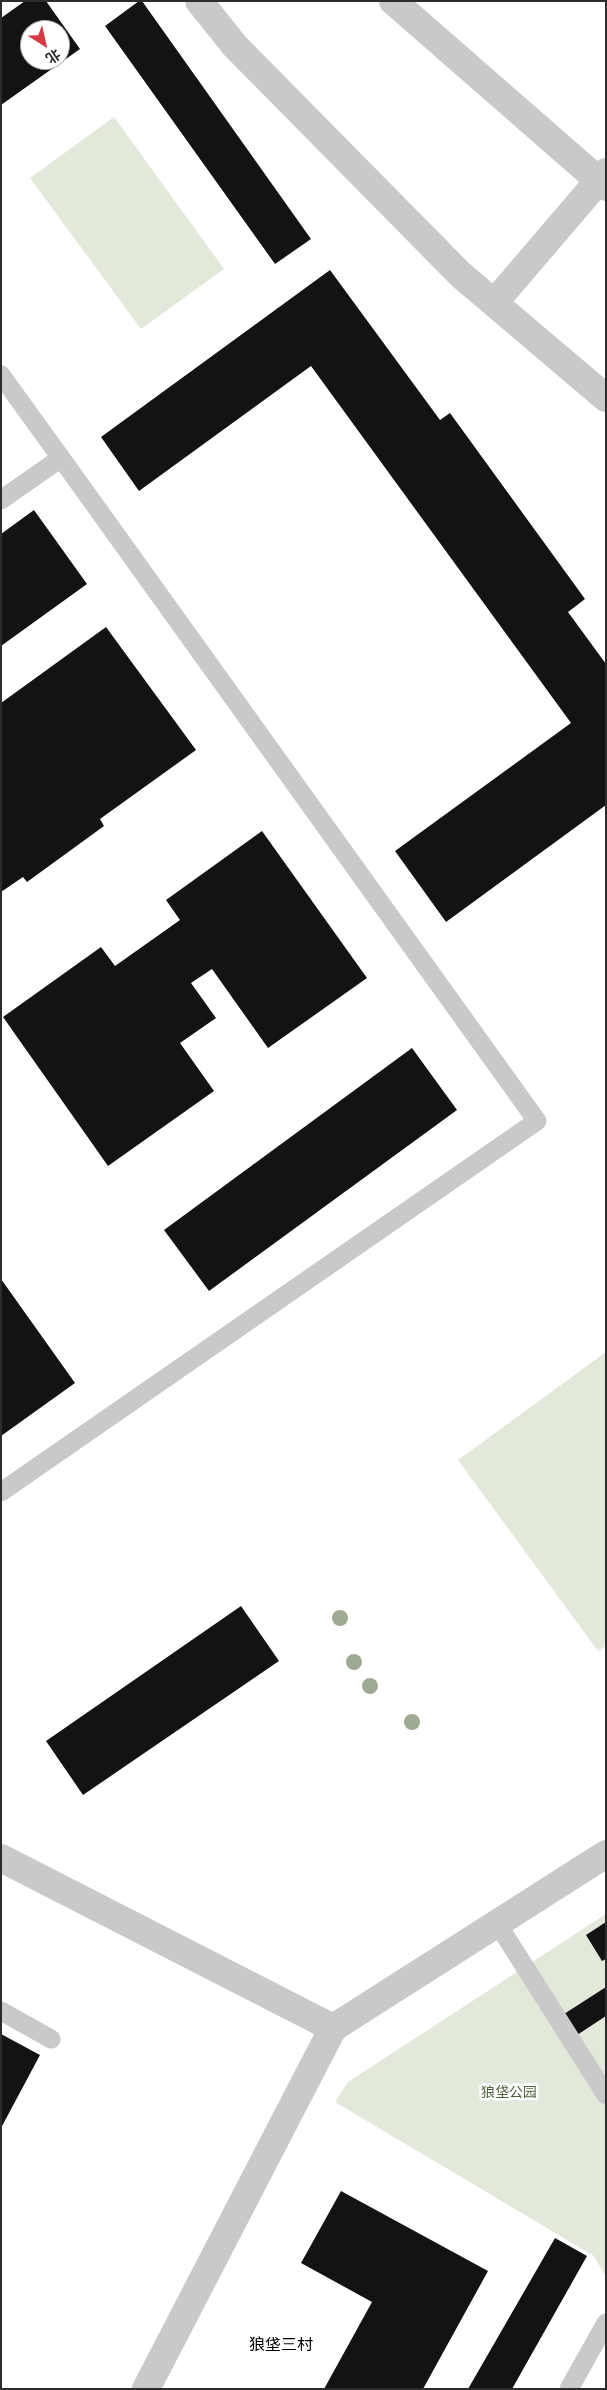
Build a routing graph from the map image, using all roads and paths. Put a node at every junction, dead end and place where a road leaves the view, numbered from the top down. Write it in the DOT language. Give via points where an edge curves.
graph roads {
  1 [pos="199,1"];
  2 [pos="394,1"];
  3 [pos="603,180"];
  4 [pos="494,303"];
  5 [pos="1,375"];
  6 [pos="606,398"];
  7 [pos="61,458"];
  8 [pos="1,500"];
  9 [pos="1,1492"];
  10 [pos="606,1854"];
  11 [pos="1,1858"];
  12 [pos="498,1923"];
  13 [pos="1,2011"];
  14 [pos="333,2028"];
  15 [pos="51,2039"];
  16 [pos="606,2095"];
  17 [pos="606,2323"];
  18 [pos="146,2389"];
  19 [pos="569,2389"];
  1 -- 4 [label="street" via="236,46 461,275"];
  2 -- 3 [label="street"];
  3 -- 4 [label="street"];
  4 -- 6 [label="street"];
  5 -- 7 [label="lane"];
  7 -- 8 [label="lane"];
  7 -- 9 [label="lane" via="537,1121"];
  10 -- 12 [label="street"];
  11 -- 14 [label="street"];
  12 -- 14 [label="street"];
  12 -- 16 [label="lane"];
  13 -- 15 [label="lane"];
  14 -- 18 [label="street"];
  17 -- 19 [label="lane"];
}
